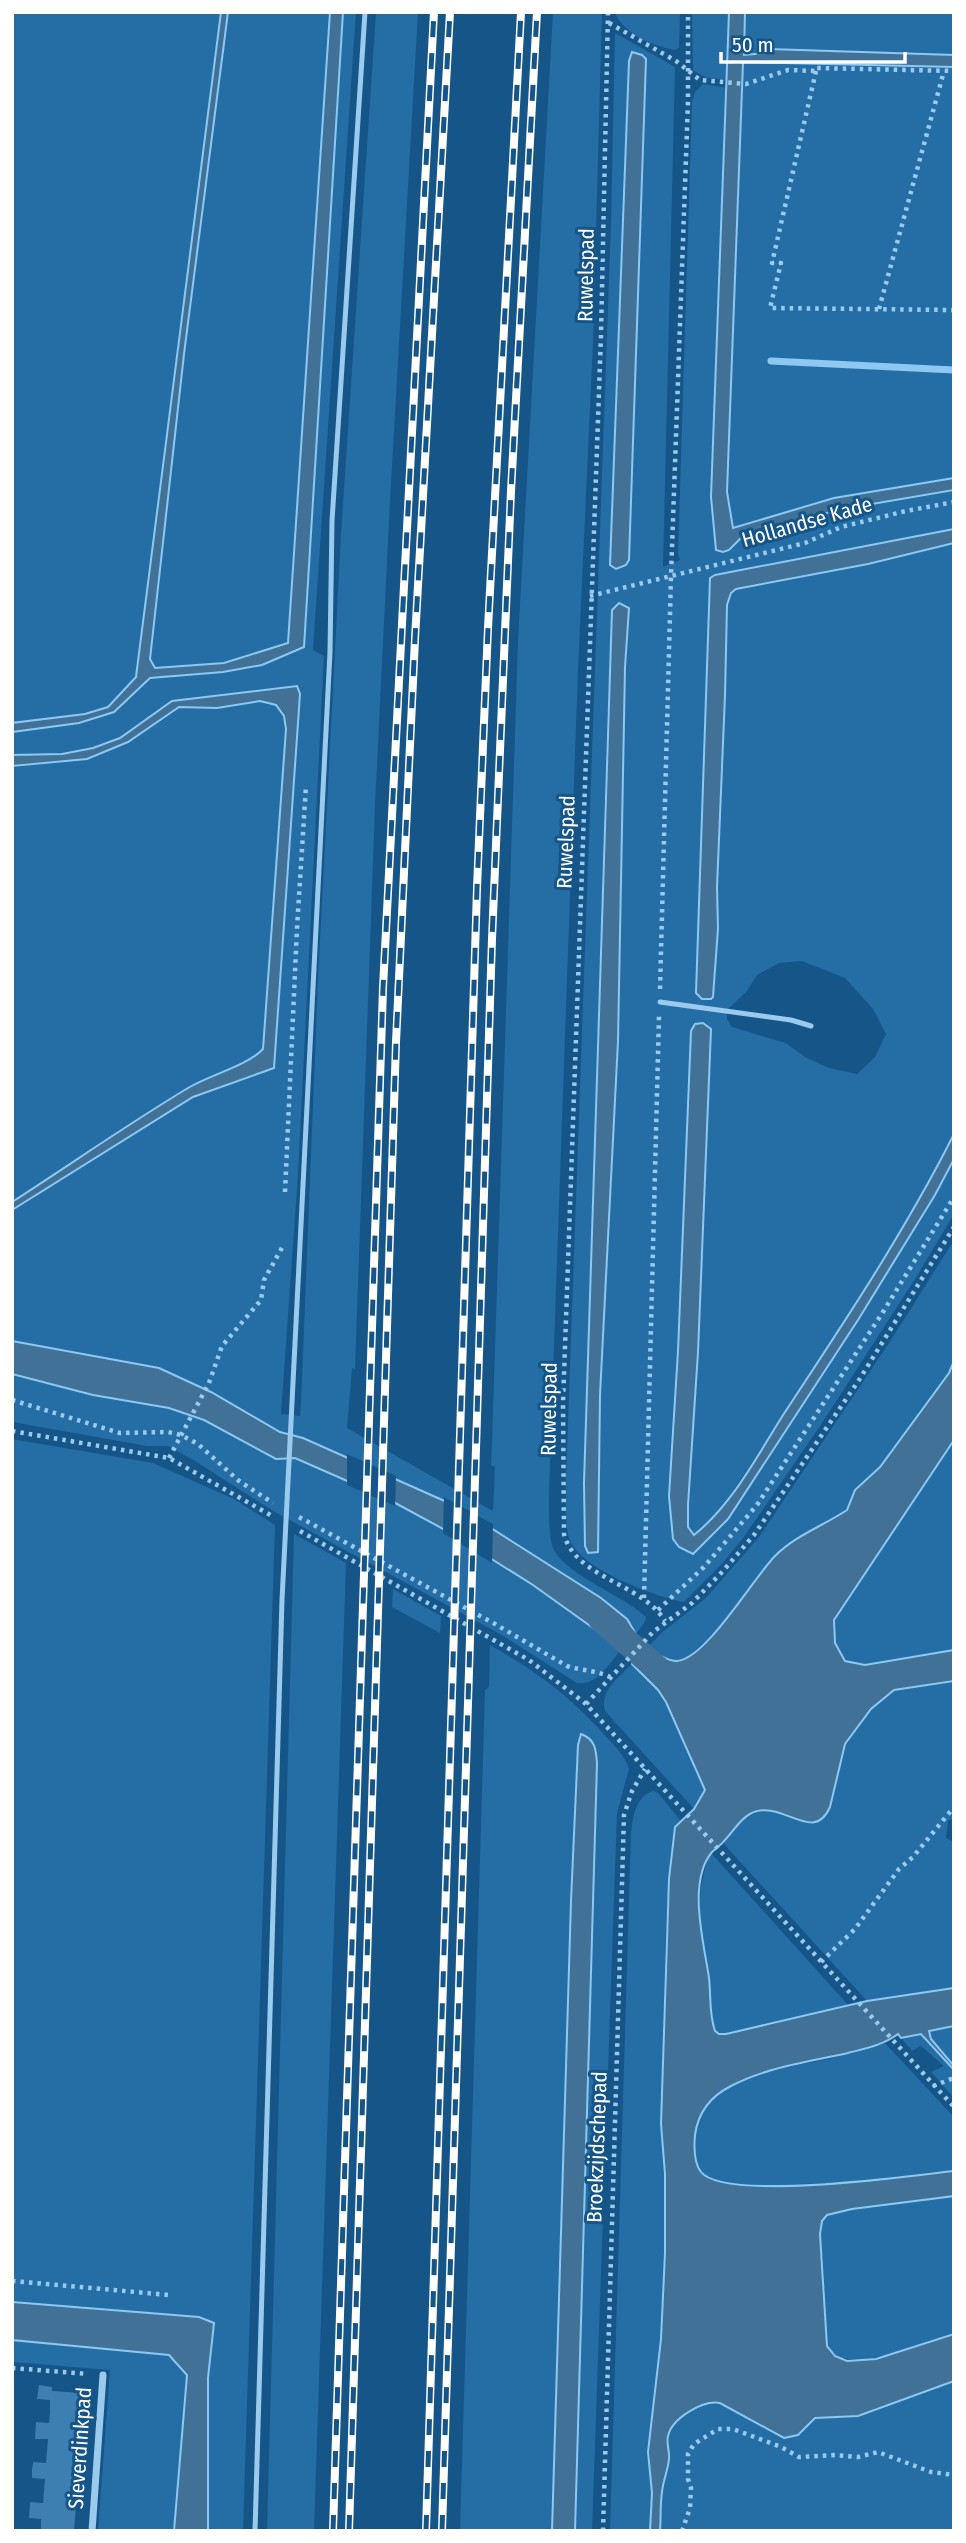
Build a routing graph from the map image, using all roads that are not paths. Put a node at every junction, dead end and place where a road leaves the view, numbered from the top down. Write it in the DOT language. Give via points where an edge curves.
graph roads {
  1 [pos="365,12"];
  2 [pos="660,1002"];
  3 [pos="811,1026"];
  4 [pos="103,2375"];
  5 [pos="92,2531"];
  6 [pos="255,2531"];
  1 -- 6 [label="lane" via="332,521 330,652 286,1511"];
  2 -- 3 [label="lane"];
  4 -- 5 [label="street, Sieverdinkpad"];
}
